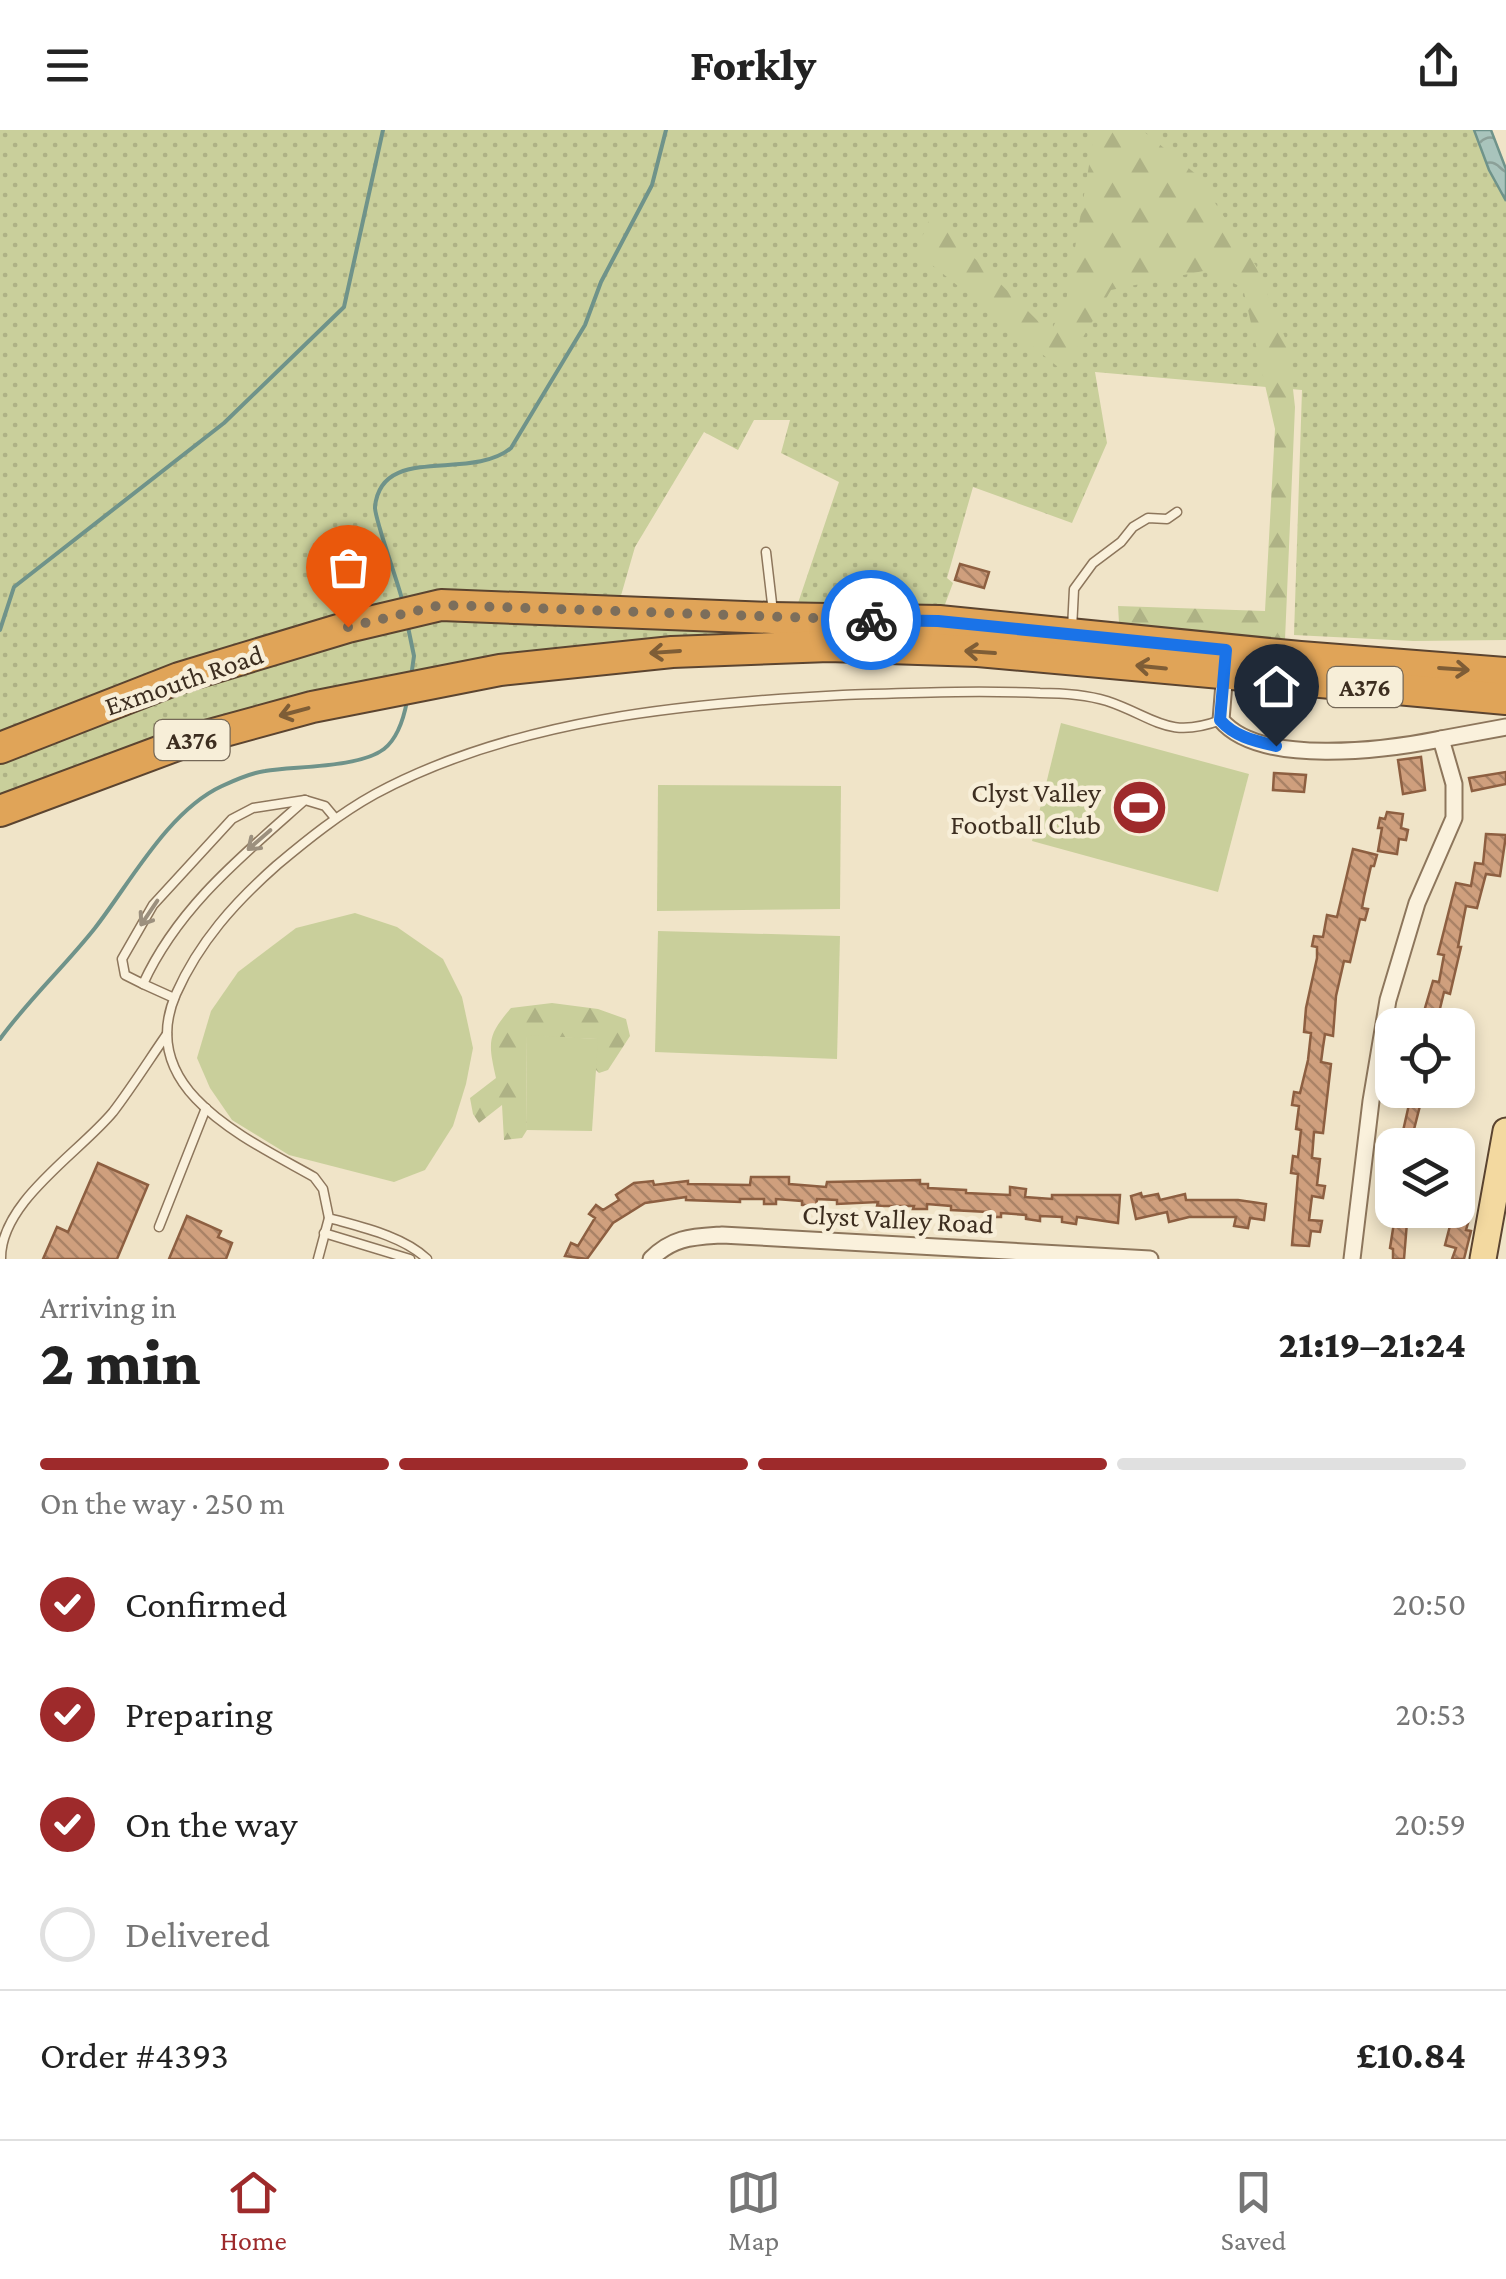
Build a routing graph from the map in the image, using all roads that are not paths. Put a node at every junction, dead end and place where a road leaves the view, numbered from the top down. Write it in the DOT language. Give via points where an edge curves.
graph roads {
  1 [pos="1177,512"];
  2 [pos="766,552"];
  3 [pos="772,632"];
  4 [pos="1071,635"];
  5 [pos="1226,662"];
  6 [pos="1506,673"];
  7 [pos="1506,700"];
  8 [pos="1220,720"];
  9 [pos="1506,726"];
  10 [pos="1441,739"];
  11 [pos="0,748"];
  12 [pos="305,800"];
  13 [pos="0,810"];
  14 [pos="335,818"];
  15 [pos="143,984"];
  16 [pos="174,998"];
  17 [pos="167,1034"];
  18 [pos="206,1108"];
  19 [pos="1506,1130"];
  20 [pos="330,1218"];
  21 [pos="158,1227"];
  22 [pos="324,1233"];
  23 [pos="1,1259"];
  24 [pos="318,1259"];
  25 [pos="410,1259"];
  26 [pos="427,1259"];
  27 [pos="651,1259"];
  28 [pos="1150,1259"];
  29 [pos="1352,1259"];
  30 [pos="1482,1259"];
  1 -- 4 [label="lane" via="1133,526 1082,574 1074,589"];
  2 -- 3 [label="lane"];
  3 -- 4 [label="highway, Exmouth Road / A376" via="938,621"];
  5 -- 3 [label="highway, Exmouth Road / A376, one-way" via="978,651"];
  3 -- 11 [label="highway, Exmouth Road / A376" via="441,605 179,678"];
  3 -- 13 [label="highway, Exmouth Road / A376, one-way" via="426,682 312,707 188,742"];
  4 -- 5 [label="highway, Exmouth Road / A376"];
  5 -- 6 [label="highway, Exmouth Road / A376, one-way"];
  5 -- 7 [label="highway, Exmouth Road / A376"];
  5 -- 8 [label="street"];
  8 -- 10 [label="street" via="1244,738 1316,751"];
  8 -- 14 [label="lane" via="1178,730 1104,700 1043,693 782,698 634,714 480,750"];
  9 -- 10 [label="street"];
  10 -- 29 [label="street" via="1454,784 1454,818 1416,903 1388,1000"];
  12 -- 14 [label="lane" via="325,806"];
  12 -- 15 [label="lane, one-way" via="200,897"];
  12 -- 15 [label="lane, one-way" via="243,811 172,882 122,959 125,975"];
  14 -- 16 [label="lane" via="219,922"];
  15 -- 16 [label="lane"];
  16 -- 17 [label="lane"];
  17 -- 18 [label="lane" via="178,1077"];
  17 -- 23 [label="lane" via="112,1112 23,1204"];
  18 -- 20 [label="lane" via="254,1145 314,1177"];
  18 -- 21 [label="lane"];
  19 -- 30 [label="main road"];
  20 -- 22 [label="lane"];
  20 -- 26 [label="lane"];
  22 -- 24 [label="lane"];
  22 -- 25 [label="lane"];
  27 -- 28 [label="street, Clyst Valley Road" via="680,1238 722,1235"];
}
